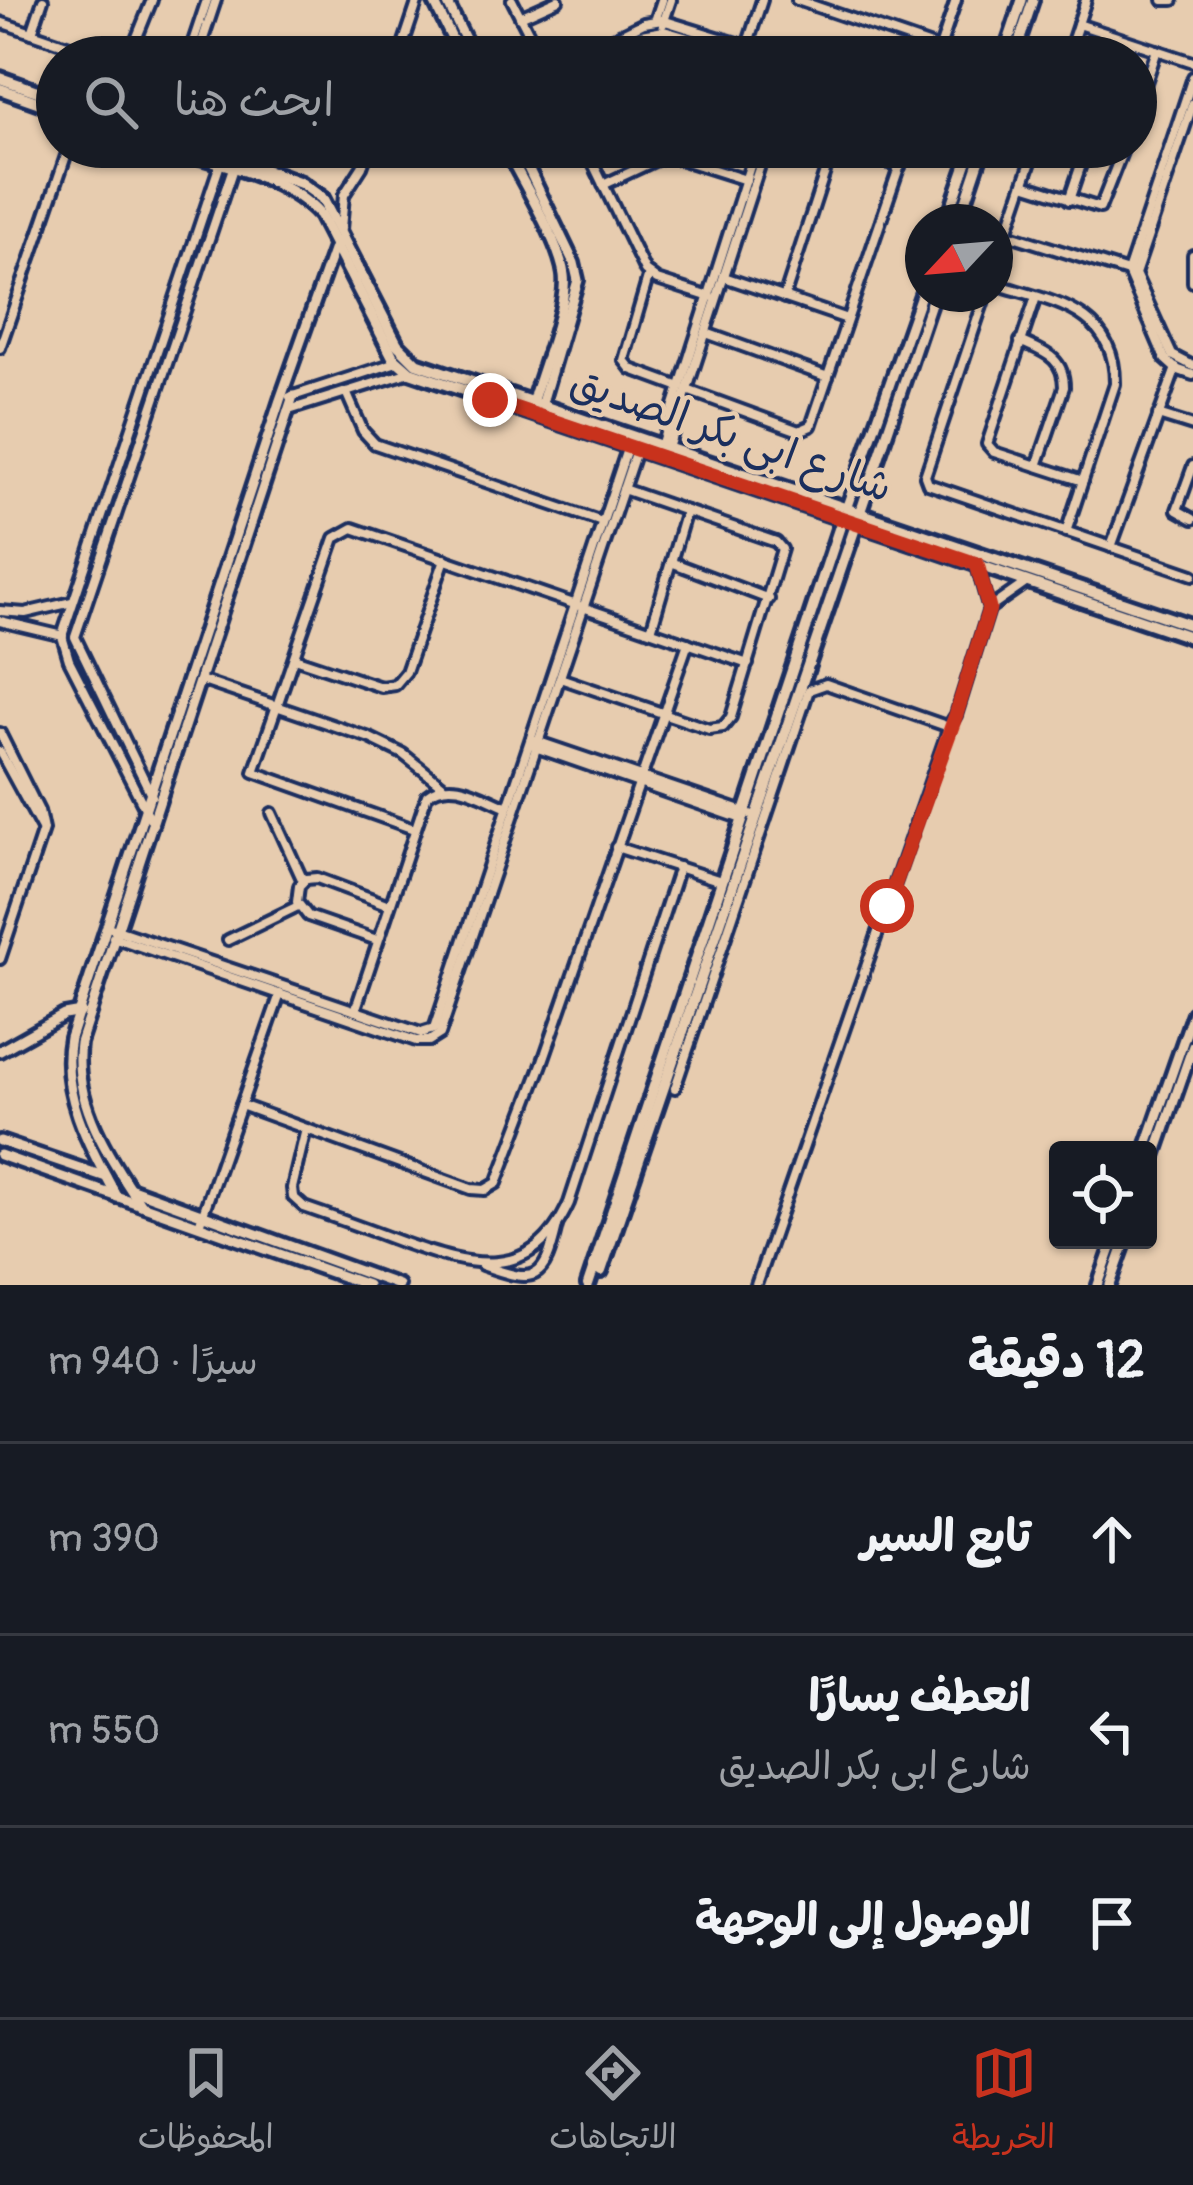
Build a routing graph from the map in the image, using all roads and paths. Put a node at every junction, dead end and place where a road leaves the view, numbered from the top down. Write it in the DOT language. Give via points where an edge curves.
graph roads {
  1 [pos="43,0"];
  2 [pos="152,0"];
  3 [pos="212,0"];
  4 [pos="418,0"];
  5 [pos="433,0"];
  6 [pos="446,0"];
  7 [pos="512,0"];
  8 [pos="558,0"];
  9 [pos="666,0"];
  10 [pos="762,0"];
  11 [pos="796,0"];
  12 [pos="956,0"];
  13 [pos="1022,0"];
  14 [pos="1034,0"];
  15 [pos="1086,0"];
  16 [pos="1163,0"];
  17 [pos="1173,0"];
  18 [pos="520,17"];
  19 [pos="0,22"];
  20 [pos="1078,24"];
  21 [pos="658,26"];
  22 [pos="32,33"];
  23 [pos="41,36"];
  24 [pos="137,36"];
  25 [pos="199,36"];
  26 [pos="406,36"];
  27 [pos="451,36"];
  28 [pos="464,36"];
  29 [pos="530,36"];
  30 [pos="631,36"];
  31 [pos="638,36"];
  32 [pos="689,36"];
  33 [pos="702,36"];
  34 [pos="750,36"];
  35 [pos="892,36"];
  36 [pos="944,36"];
  37 [pos="1010,36"];
  38 [pos="1021,36"];
  39 [pos="1074,36"];
  40 [pos="1114,36"];
  41 [pos="1157,50"];
  42 [pos="1193,62"];
  43 [pos="1193,77"];
  44 [pos="0,79"];
  45 [pos="0,89"];
  46 [pos="36,91"];
  47 [pos="36,102"];
  48 [pos="1193,103"];
  49 [pos="1181,138"];
  50 [pos="1193,142"];
  51 [pos="62,168"];
  52 [pos="218,168"];
  53 [pos="234,168"];
  54 [pos="244,168"];
  55 [pos="247,168"];
  56 [pos="361,168"];
  57 [pos="515,168"];
  58 [pos="528,168"];
  59 [pos="595,168"];
  60 [pos="640,168"];
  61 [pos="710,168"];
  62 [pos="749,168"];
  63 [pos="759,168"];
  64 [pos="825,168"];
  65 [pos="899,168"];
  66 [pos="965,168"];
  67 [pos="977,168"];
  68 [pos="1029,168"];
  69 [pos="1080,168"];
  70 [pos="1116,168"];
  71 [pos="746,179"];
  72 [pos="1024,184"];
  73 [pos="603,185"];
  74 [pos="1069,200"];
  75 [pos="952,204"];
  76 [pos="965,204"];
  77 [pos="1013,215"];
  78 [pos="341,232"];
  79 [pos="1013,236"];
  80 [pos="335,245"];
  81 [pos="1193,256"];
  82 [pos="1131,273"];
  83 [pos="649,274"];
  84 [pos="724,277"];
  85 [pos="1193,282"];
  86 [pos="1013,290"];
  87 [pos="1036,297"];
  88 [pos="713,298"];
  89 [pos="784,298"];
  90 [pos="916,312"];
  91 [pos="927,312"];
  92 [pos="980,312"];
  93 [pos="848,320"];
  94 [pos="706,333"];
  95 [pos="1020,341"];
  96 [pos="0,348"];
  97 [pos="397,362"];
  98 [pos="1178,365"];
  99 [pos="1193,370"];
  100 [pos="410,372"];
  101 [pos="828,377"];
  102 [pos="684,388"];
  103 [pos="346,392"];
  104 [pos="293,396"];
  105 [pos="536,404"];
  106 [pos="281,408"];
  107 [pos="1158,415"];
  108 [pos="1193,426"];
  109 [pos="634,443"];
  110 [pos="665,447"];
  111 [pos="1037,466"];
  112 [pos="1193,466"];
  113 [pos="1191,478"];
  114 [pos="1083,481"];
  115 [pos="623,489"];
  116 [pos="686,511"];
  117 [pos="851,516"];
  118 [pos="1193,519"];
  119 [pos="602,523"];
  120 [pos="1066,532"];
  121 [pos="1111,547"];
  122 [pos="445,559"];
  123 [pos="671,562"];
  124 [pos="977,564"];
  125 [pos="1193,575"];
  126 [pos="1028,582"];
  127 [pos="769,599"];
  128 [pos="74,602"];
  129 [pos="579,606"];
  130 [pos="989,609"];
  131 [pos="0,611"];
  132 [pos="0,621"];
  133 [pos="651,630"];
  134 [pos="1192,633"];
  135 [pos="62,636"];
  136 [pos="75,638"];
  137 [pos="688,643"];
  138 [pos="294,658"];
  139 [pos="748,664"];
  140 [pos="560,678"];
  141 [pos="200,680"];
  142 [pos="275,708"];
  143 [pos="663,713"];
  144 [pos="950,725"];
  145 [pos="0,733"];
  146 [pos="534,743"];
  147 [pos="0,752"];
  148 [pos="4,771"];
  149 [pos="640,779"];
  150 [pos="443,786"];
  151 [pos="151,794"];
  152 [pos="152,809"];
  153 [pos="512,809"];
  154 [pos="272,813"];
  155 [pos="749,817"];
  156 [pos="414,829"];
  157 [pos="43,830"];
  158 [pos="616,847"];
  159 [pos="680,867"];
  160 [pos="721,880"];
  161 [pos="303,881"];
  162 [pos="389,904"];
  163 [pos="298,905"];
  164 [pos="112,933"];
  165 [pos="228,940"];
  166 [pos="377,940"];
  167 [pos="0,959"];
  168 [pos="281,990"];
  169 [pos="355,1011"];
  170 [pos="84,1012"];
  171 [pos="1193,1013"];
  172 [pos="1193,1046"];
  173 [pos="0,1052"];
  174 [pos="676,1088"];
  175 [pos="241,1105"];
  176 [pos="306,1130"];
  177 [pos="1148,1141"];
  178 [pos="0,1142"];
  179 [pos="91,1143"];
  180 [pos="1157,1150"];
  181 [pos="0,1155"];
  182 [pos="74,1166"];
  183 [pos="107,1178"];
  184 [pos="130,1189"];
  185 [pos="117,1197"];
  186 [pos="141,1205"];
  187 [pos="201,1221"];
  188 [pos="558,1223"];
  189 [pos="1111,1249"];
  190 [pos="1123,1249"];
  191 [pos="481,1264"];
  192 [pos="368,1285"];
  193 [pos="398,1285"];
  194 [pos="591,1285"];
  195 [pos="756,1285"];
  196 [pos="1098,1285"];
  197 [pos="1110,1285"];
  1 -- 22 [label="street"];
  2 -- 24 [label="street"];
  3 -- 25 [label="street"];
  4 -- 26 [label="street"];
  5 -- 27 [label="street"];
  6 -- 28 [label="street"];
  7 -- 18 [label="street"];
  8 -- 18 [label="street"];
  9 -- 21 [label="street"];
  10 -- 34 [label="street"];
  11 -- 35 [label="street"];
  12 -- 36 [label="street"];
  13 -- 37 [label="street"];
  14 -- 38 [label="street"];
  15 -- 20 [label="street"];
  16 -- 17 [label="street"];
  18 -- 29 [label="street"];
  19 -- 22 [label="street"];
  20 -- 39 [label="street"];
  20 -- 40 [label="street"];
  21 -- 30 [label="street"];
  21 -- 31 [label="street"];
  21 -- 32 [label="street"];
  21 -- 33 [label="street"];
  22 -- 23 [label="street"];
  41 -- 42 [label="street"];
  43 -- 82 [label="street"];
  44 -- 46 [label="main road"];
  45 -- 47 [label="main road"];
  48 -- 49 [label="street"];
  49 -- 50 [label="street"];
  49 -- 82 [label="street"];
  51 -- 96 [label="street"];
  52 -- 128 [label="street"];
  53 -- 136 [label="street"];
  54 -- 80 [label="main road, شارع ابى بكر الصديق" via="307,201"];
  55 -- 78 [label="main road, شارع ابى بكر الصديق" via="312,189"];
  56 -- 78 [label="street" via="344,195"];
  57 -- 105 [label="street" via="565,276"];
  58 -- 105 [label="street" via="578,280"];
  59 -- 73 [label="street"];
  60 -- 73 [label="street"];
  61 -- 71 [label="street"];
  62 -- 71 [label="street"];
  63 -- 84 [label="street"];
  64 -- 89 [label="street"];
  65 -- 93 [label="street"];
  66 -- 75 [label="street"];
  67 -- 76 [label="street"];
  68 -- 72 [label="street"];
  69 -- 74 [label="street"];
  70 -- 74 [label="street" via="1103,205"];
  71 -- 88 [label="street"];
  72 -- 74 [label="street"];
  72 -- 77 [label="street"];
  73 -- 83 [label="street"];
  78 -- 80 [label="street"];
  78 -- 105 [label="main road, شارع ابى بكر الصديق" via="405,355"];
  79 -- 82 [label="street"];
  80 -- 97 [label="main road, شارع ابى بكر الصديق"];
  80 -- 106 [label="street"];
  81 -- 85 [label="street"];
  82 -- 98 [label="street" via="1165,359"];
  83 -- 88 [label="street"];
  83 -- 102 [label="street" via="623,360"];
  84 -- 88 [label="street"];
  84 -- 89 [label="street"];
  86 -- 87 [label="street"];
  87 -- 95 [label="street"];
  87 -- 114 [label="street" via="1087,318 1113,359 1115,384"];
  88 -- 94 [label="street"];
  88 -- 102 [label="street"];
  89 -- 93 [label="street"];
  90 -- 117 [label="street"];
  91 -- 117 [label="street"];
  92 -- 120 [label="street" via="925,480"];
  93 -- 101 [label="street"];
  94 -- 101 [label="street"];
  94 -- 102 [label="street"];
  95 -- 111 [label="street" via="1049,354 1064,373"];
  95 -- 111 [label="street" via="987,444"];
  97 -- 100 [label="main road, شارع ابى بكر الصديق"];
  97 -- 104 [label="street"];
  98 -- 99 [label="street"];
  98 -- 107 [label="street"];
  100 -- 103 [label="street"];
  100 -- 109 [label="main road, شارع ابى بكر الصديق"];
  101 -- 102 [label="street" via="802,431"];
  102 -- 110 [label="street"];
  103 -- 106 [label="street"];
  103 -- 119 [label="street" via="375,444"];
  104 -- 106 [label="street"];
  105 -- 109 [label="main road, شارع ابى بكر الصديق"];
  106 -- 141 [label="street"];
  106 -- 151 [label="street"];
  107 -- 108 [label="street"];
  107 -- 121 [label="street"];
  109 -- 110 [label="main road, شارع ابى بكر الصديق"];
  109 -- 115 [label="street"];
  109 -- 117 [label="main road, شارع ابى بكر الصديق"];
  109 -- 119 [label="street"];
  110 -- 117 [label="main road, شارع ابى بكر الصديق"];
  111 -- 114 [label="street"];
  112 -- 113 [label="street"];
  113 -- 118 [label="street" via="1177,510"];
  114 -- 120 [label="street"];
  115 -- 116 [label="street"];
  115 -- 129 [label="street"];
  116 -- 123 [label="street"];
  116 -- 127 [label="street" via="781,546"];
  117 -- 124 [label="main road, شارع ابى بكر الصديق"];
  117 -- 134 [label="main road, شارع ابى بكر الصديق"];
  117 -- 155 [label="main road"];
  119 -- 129 [label="street"];
  120 -- 121 [label="street"];
  121 -- 125 [label="street"];
  122 -- 129 [label="street"];
  122 -- 138 [label="street" via="395,686"];
  122 -- 138 [label="street" via="353,528 339,533"];
  123 -- 127 [label="street"];
  123 -- 133 [label="street"];
  124 -- 126 [label="main road, شارع ابى بكر الصديق"];
  124 -- 130 [label="street"];
  126 -- 130 [label="street"];
  126 -- 134 [label="main road, شارع ابى بكر الصديق"];
  127 -- 139 [label="street"];
  128 -- 131 [label="street"];
  128 -- 135 [label="street"];
  129 -- 133 [label="street"];
  129 -- 140 [label="street"];
  129 -- 146 [label="street"];
  130 -- 144 [label="street"];
  132 -- 135 [label="street"];
  133 -- 137 [label="street"];
  135 -- 136 [label="street"];
  135 -- 152 [label="street"];
  136 -- 151 [label="street"];
  137 -- 139 [label="street"];
  137 -- 143 [label="street"];
  138 -- 142 [label="street"];
  139 -- 143 [label="street" via="723,727"];
  140 -- 143 [label="street"];
  140 -- 146 [label="street"];
  141 -- 142 [label="street"];
  141 -- 152 [label="street"];
  142 -- 150 [label="street" via="382,743"];
  142 -- 156 [label="street" via="254,772"];
  143 -- 149 [label="street"];
  144 -- 174 [label="street" via="826,684 809,690"];
  144 -- 195 [label="street"];
  145 -- 157 [label="street"];
  146 -- 149 [label="street"];
  146 -- 153 [label="street"];
  147 -- 148 [label="street"];
  148 -- 157 [label="street"];
  149 -- 155 [label="street"];
  149 -- 158 [label="street"];
  150 -- 153 [label="street"];
  150 -- 156 [label="street" via="424,799"];
  151 -- 152 [label="street"];
  152 -- 164 [label="street"];
  152 -- 164 [label="street"];
  153 -- 168 [label="street" via="440,1034 416,1041"];
  153 -- 169 [label="street" via="436,1027 421,1033"];
  154 -- 161 [label="street"];
  155 -- 160 [label="main road"];
  155 -- 194 [label="main road"];
  156 -- 162 [label="street"];
  157 -- 167 [label="street"];
  158 -- 159 [label="street"];
  158 -- 176 [label="street" via="497,1183 471,1190"];
  159 -- 160 [label="street"];
  159 -- 188 [label="street"];
  160 -- 194 [label="main road"];
  161 -- 162 [label="street" via="317,878"];
  161 -- 163 [label="street"];
  162 -- 166 [label="street"];
  163 -- 165 [label="street"];
  163 -- 166 [label="street" via="308,916"];
  164 -- 168 [label="street"];
  164 -- 170 [label="street"];
  166 -- 169 [label="street"];
  168 -- 169 [label="street"];
  168 -- 175 [label="street"];
  170 -- 173 [label="street"];
  170 -- 179 [label="street" via="68,1052 68,1081"];
  170 -- 184 [label="street" via="80,1087"];
  171 -- 177 [label="street"];
  172 -- 180 [label="street"];
  175 -- 176 [label="street"];
  175 -- 187 [label="street"];
  176 -- 191 [label="street" via="292,1188 299,1204"];
  178 -- 182 [label="street"];
  179 -- 182 [label="street"];
  179 -- 183 [label="street"];
  181 -- 185 [label="street"];
  182 -- 183 [label="street"];
  183 -- 184 [label="street"];
  183 -- 185 [label="street"];
  184 -- 186 [label="street"];
  184 -- 187 [label="street"];
  185 -- 186 [label="street"];
  186 -- 187 [label="street"];
  187 -- 192 [label="street"];
  187 -- 193 [label="street"];
  188 -- 191 [label="street" via="526,1252"];
  188 -- 191 [label="street" via="535,1280 511,1281"];
  189 -- 196 [label="street"];
  190 -- 197 [label="street"];
}
